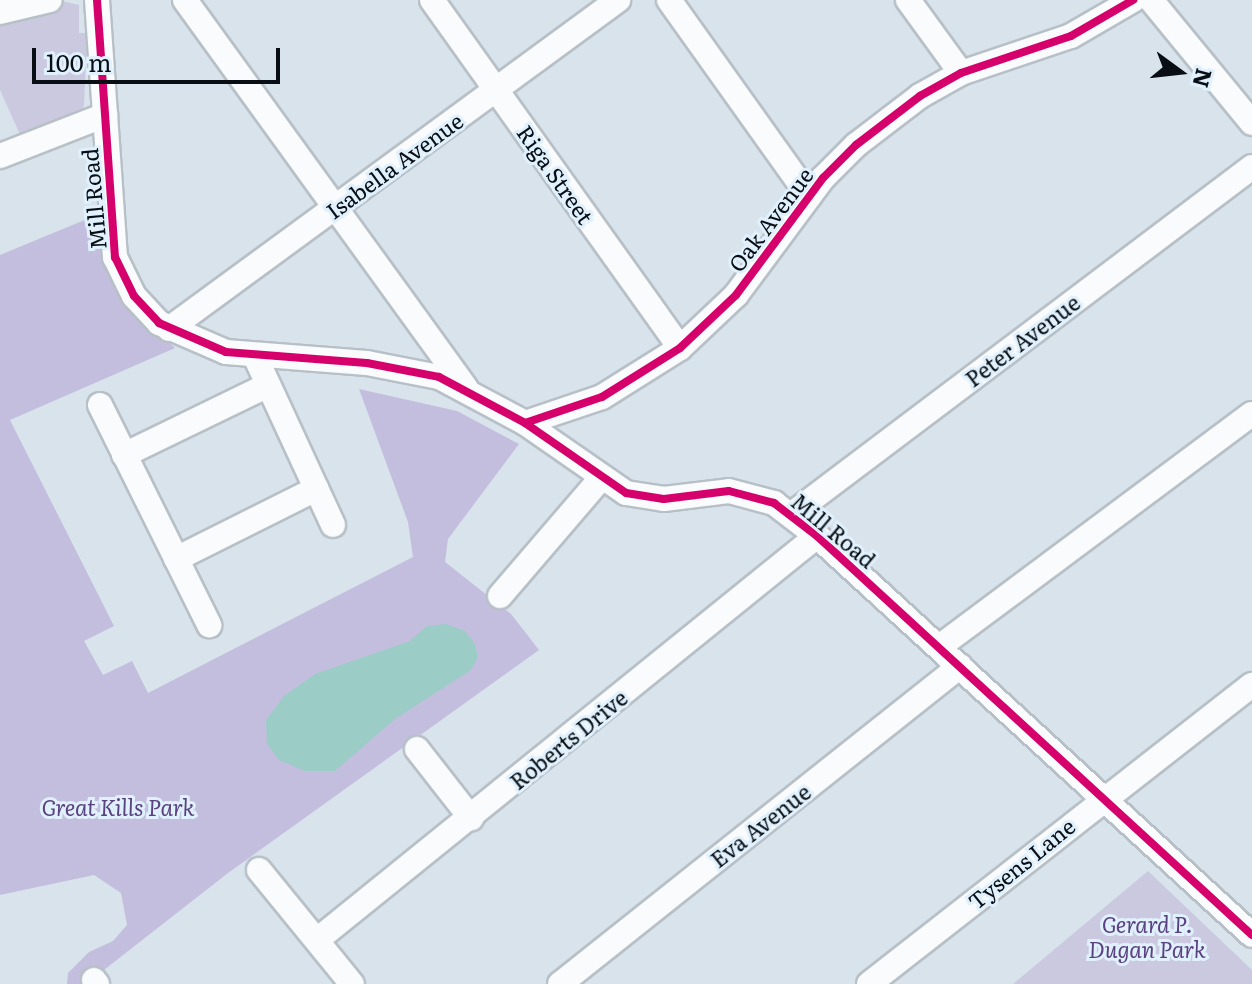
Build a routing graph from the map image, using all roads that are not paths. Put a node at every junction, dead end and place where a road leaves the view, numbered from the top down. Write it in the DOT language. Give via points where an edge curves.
graph roads {
  1 [pos="50,0"];
  2 [pos="97,0"];
  3 [pos="185,0"];
  4 [pos="432,0"];
  5 [pos="618,0"];
  6 [pos="669,0"];
  7 [pos="908,0"];
  8 [pos="1133,0"];
  9 [pos="1151,0"];
  10 [pos="0,12"];
  11 [pos="961,73"];
  12 [pos="497,91"];
  13 [pos="105,115"];
  14 [pos="1252,123"];
  15 [pos="0,156"];
  16 [pos="1252,167"];
  17 [pos="809,196"];
  18 [pos="337,207"];
  19 [pos="169,329"];
  20 [pos="680,348"];
  21 [pos="255,356"];
  22 [pos="268,385"];
  23 [pos="467,390"];
  24 [pos="100,405"];
  25 [pos="1252,414"];
  26 [pos="525,423"];
  27 [pos="124,455"];
  28 [pos="601,478"];
  29 [pos="316,489"];
  30 [pos="792,514"];
  31 [pos="333,525"];
  32 [pos="817,536"];
  33 [pos="176,559"];
  34 [pos="500,596"];
  35 [pos="209,625"];
  36 [pos="939,647"];
  37 [pos="960,666"];
  38 [pos="1252,685"];
  39 [pos="417,749"];
  40 [pos="1105,796"];
  41 [pos="471,818"];
  42 [pos="259,870"];
  43 [pos="1252,935"];
  44 [pos="317,940"];
  45 [pos="352,984"];
  46 [pos="560,984"];
  47 [pos="869,984"];
  1 -- 10 [label="street"];
  2 -- 13 [label="street, Mill Road"];
  3 -- 18 [label="street"];
  4 -- 12 [label="street, Riga Street"];
  5 -- 12 [label="street, Isabella Avenue"];
  6 -- 17 [label="street"];
  7 -- 11 [label="street"];
  8 -- 11 [label="street, Oak Avenue" via="1034,52"];
  9 -- 14 [label="street"];
  11 -- 17 [label="street, Oak Avenue" via="887,119"];
  12 -- 18 [label="street, Isabella Avenue"];
  12 -- 20 [label="street, Riga Street"];
  13 -- 15 [label="street"];
  13 -- 19 [label="street, Mill Road" via="115,257 144,310"];
  16 -- 30 [label="street, Peter Avenue"];
  17 -- 20 [label="street, Oak Avenue" via="736,295"];
  18 -- 19 [label="street, Isabella Avenue"];
  18 -- 23 [label="street"];
  19 -- 21 [label="street, Mill Road" via="202,345"];
  20 -- 26 [label="street, Oak Avenue" via="602,397"];
  21 -- 22 [label="street"];
  21 -- 23 [label="street, Mill Road" via="410,369"];
  22 -- 27 [label="street"];
  22 -- 29 [label="street"];
  23 -- 26 [label="street, Mill Road"];
  24 -- 27 [label="street"];
  25 -- 36 [label="street"];
  26 -- 28 [label="street, Mill Road"];
  27 -- 33 [label="street"];
  28 -- 30 [label="street, Mill Road" via="644,498 729,491"];
  28 -- 34 [label="street"];
  29 -- 31 [label="street"];
  29 -- 33 [label="street"];
  30 -- 32 [label="street, Mill Road"];
  32 -- 36 [label="street, Mill Road"];
  32 -- 41 [label="street, Roberts Drive"];
  33 -- 35 [label="street"];
  36 -- 37 [label="street, Mill Road"];
  37 -- 40 [label="street, Mill Road"];
  37 -- 46 [label="street, Eva Avenue"];
  38 -- 40 [label="street, Tysens Lane"];
  39 -- 41 [label="street"];
  40 -- 43 [label="street, Mill Road"];
  40 -- 47 [label="street, Tysens Lane"];
  41 -- 44 [label="street, Roberts Drive"];
  42 -- 44 [label="street"];
  44 -- 45 [label="street"];
}
